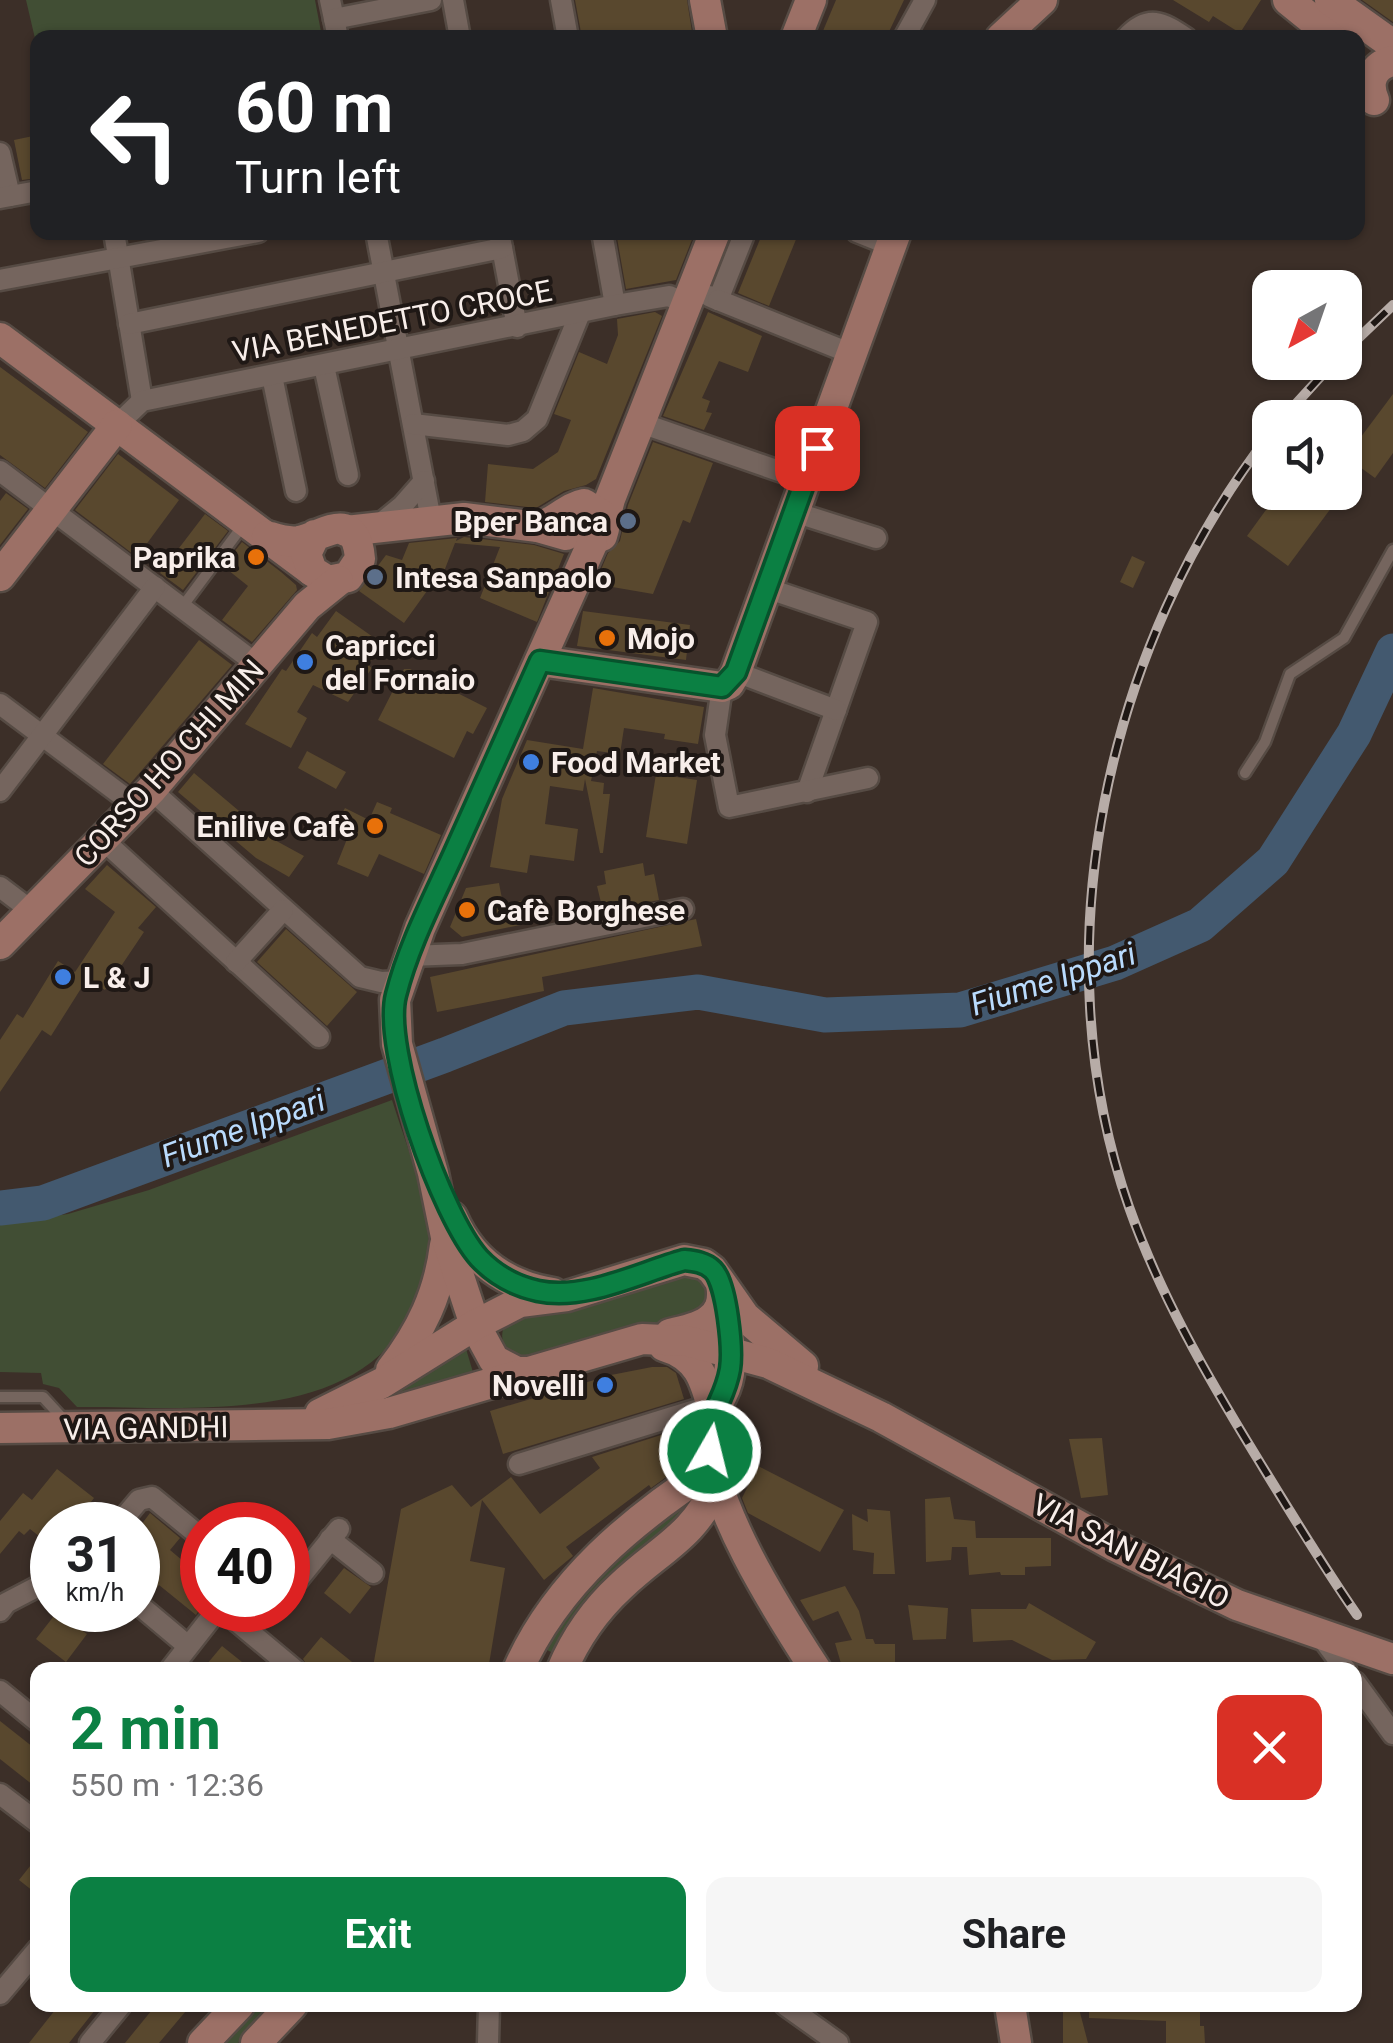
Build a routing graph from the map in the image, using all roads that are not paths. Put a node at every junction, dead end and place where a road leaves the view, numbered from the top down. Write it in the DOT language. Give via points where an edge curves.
graph roads {
  1 [pos="431,0"];
  2 [pos="453,0"];
  3 [pos="561,0"];
  4 [pos="705,0"];
  5 [pos="812,0"];
  6 [pos="925,0"];
  7 [pos="1042,0"];
  8 [pos="1330,0"];
  9 [pos="334,19"];
  10 [pos="459,30"];
  11 [pos="567,30"];
  12 [pos="711,30"];
  13 [pos="799,30"];
  14 [pos="908,30"];
  15 [pos="1010,30"];
  16 [pos="1137,30"];
  17 [pos="1174,30"];
  18 [pos="1352,30"];
  19 [pos="1365,48"];
  20 [pos="1380,68"];
  21 [pos="0,153"];
  22 [pos="30,192"];
  23 [pos="5,197"];
  24 [pos="115,240"];
  25 [pos="215,240"];
  26 [pos="378,240"];
  27 [pos="500,240"];
  28 [pos="603,240"];
  29 [pos="714,240"];
  30 [pos="740,240"];
  31 [pos="894,240"];
  32 [pos="118,258"];
  33 [pos="384,272"];
  34 [pos="0,280"];
  35 [pos="700,298"];
  36 [pos="615,305"];
  37 [pos="580,313"];
  38 [pos="129,324"];
  39 [pos="517,328"];
  40 [pos="0,338"];
  41 [pos="399,351"];
  42 [pos="852,354"];
  43 [pos="324,366"];
  44 [pos="272,376"];
  45 [pos="142,401"];
  46 [pos="641,423"];
  47 [pos="413,424"];
  48 [pos="117,425"];
  49 [pos="0,471"];
  50 [pos="348,475"];
  51 [pos="806,480"];
  52 [pos="424,481"];
  53 [pos="296,490"];
  54 [pos="50,509"];
  55 [pos="794,512"];
  56 [pos="431,520"];
  57 [pos="575,527"];
  58 [pos="257,529"];
  59 [pos="369,529"];
  60 [pos="315,535"];
  61 [pos="876,538"];
  62 [pos="1393,550"];
  63 [pos="0,576"];
  64 [pos="325,576"];
  65 [pos="155,587"];
  66 [pos="766,588"];
  67 [pos="182,608"];
  68 [pos="540,661"];
  69 [pos="258,664"];
  70 [pos="729,680"];
  71 [pos="0,704"];
  72 [pos="836,710"];
  73 [pos="42,736"];
  74 [pos="1245,772"];
  75 [pos="868,778"];
  76 [pos="0,791"];
  77 [pos="807,792"];
  78 [pos="144,798"];
  79 [pos="103,840"];
  80 [pos="0,887"];
  81 [pos="684,909"];
  82 [pos="284,910"];
  83 [pos="33,912"];
  84 [pos="0,944"];
  85 [pos="236,962"];
  86 [pos="405,968"];
  87 [pos="319,1037"];
  88 [pos="432,1173"];
  89 [pos="446,1237"];
  90 [pos="722,1288"];
  91 [pos="566,1296"];
  92 [pos="475,1325"];
  93 [pos="642,1339"];
  94 [pos="730,1350"];
  95 [pos="536,1372"];
  96 [pos="382,1383"];
  97 [pos="0,1396"];
  98 [pos="718,1402"];
  99 [pos="881,1416"];
  100 [pos="292,1425"];
  101 [pos="0,1428"];
  102 [pos="72,1429"];
  103 [pos="518,1464"];
  104 [pos="715,1475"];
  105 [pos="160,1504"];
  106 [pos="180,1520"];
  107 [pos="738,1532"];
  108 [pos="684,1536"];
  109 [pos="310,1565"];
  110 [pos="373,1573"];
  111 [pos="30,1591"];
  112 [pos="0,1611"];
  113 [pos="160,1622"];
  114 [pos="200,1632"];
  115 [pos="248,1632"];
  116 [pos="1319,1633"];
  117 [pos="188,1646"];
  118 [pos="1393,1660"];
  119 [pos="176,1662"];
  120 [pos="286,1662"];
  121 [pos="522,1662"];
  122 [pos="567,1662"];
  123 [pos="811,1662"];
  124 [pos="1340,1662"];
  125 [pos="0,1691"];
  126 [pos="1362,1692"];
  127 [pos="30,1715"];
  128 [pos="1393,1734"];
  129 [pos="0,1794"];
  130 [pos="30,1818"];
  131 [pos="30,1958"];
  132 [pos="0,1994"];
  133 [pos="115,2012"];
  134 [pos="232,2012"];
  135 [pos="285,2012"];
  136 [pos="489,2012"];
  137 [pos="795,2012"];
  138 [pos="1011,2012"];
  139 [pos="90,2043"];
  140 [pos="203,2043"];
  141 [pos="256,2043"];
  142 [pos="488,2043"];
  143 [pos="838,2043"];
  144 [pos="1016,2043"];
  1 -- 9 [label="street"];
  2 -- 10 [label="street"];
  3 -- 11 [label="street"];
  4 -- 12 [label="main road"];
  5 -- 13 [label="main road"];
  6 -- 14 [label="street"];
  7 -- 15 [label="main road"];
  8 -- 18 [label="main road"];
  16 -- 17 [label="street" via="1160,21"];
  19 -- 20 [label="main road"];
  21 -- 23 [label="street"];
  22 -- 23 [label="street"];
  24 -- 32 [label="street"];
  25 -- 32 [label="street"];
  26 -- 33 [label="street"];
  27 -- 33 [label="street"];
  27 -- 39 [label="street"];
  28 -- 36 [label="street"];
  29 -- 35 [label="main road"];
  30 -- 35 [label="street"];
  31 -- 42 [label="main road"];
  32 -- 34 [label="street"];
  32 -- 38 [label="street"];
  33 -- 38 [label="street"];
  33 -- 41 [label="street"];
  35 -- 36 [label="street, VIA BENEDETTO CROCE"];
  35 -- 42 [label="street, VIA BENEDETTO CROCE"];
  35 -- 46 [label="main road"];
  36 -- 37 [label="street, VIA BENEDETTO CROCE"];
  37 -- 39 [label="street, VIA BENEDETTO CROCE"];
  37 -- 47 [label="street" via="537,419 523,431"];
  38 -- 45 [label="street"];
  39 -- 41 [label="street, VIA BENEDETTO CROCE"];
  40 -- 48 [label="main road"];
  41 -- 43 [label="street, VIA BENEDETTO CROCE"];
  41 -- 47 [label="street"];
  42 -- 51 [label="main road"];
  43 -- 44 [label="street, VIA BENEDETTO CROCE"];
  43 -- 50 [label="street"];
  44 -- 45 [label="street, VIA BENEDETTO CROCE"];
  44 -- 53 [label="street"];
  45 -- 48 [label="street"];
  46 -- 51 [label="street"];
  46 -- 57 [label="main road" via="618,478"];
  47 -- 52 [label="street"];
  48 -- 54 [label="main road"];
  48 -- 58 [label="main road"];
  49 -- 54 [label="street"];
  51 -- 55 [label="main road"];
  52 -- 56 [label="street"];
  52 -- 59 [label="street"];
  54 -- 63 [label="main road"];
  54 -- 65 [label="street"];
  55 -- 61 [label="street"];
  55 -- 66 [label="main road"];
  56 -- 57 [label="main road"];
  56 -- 59 [label="main road"];
  57 -- 68 [label="main road" via="577,573"];
  58 -- 60 [label="main road" via="289,542"];
  58 -- 64 [label="main road"];
  58 -- 67 [label="lane"];
  59 -- 60 [label="main road"];
  59 -- 64 [label="main road, CORSO HO CHI MIN" via="356,570"];
  60 -- 64 [label="main road" via="306,554"];
  62 -- 74 [label="lane" via="1344,638 1290,674 1265,742"];
  64 -- 69 [label="main road, CORSO HO CHI MIN"];
  65 -- 67 [label="street"];
  65 -- 73 [label="street"];
  66 -- 70 [label="main road"];
  66 -- 72 [label="street" via="867,622"];
  67 -- 69 [label="street"];
  68 -- 70 [label="main road"];
  68 -- 86 [label="main road"];
  69 -- 78 [label="main road, CORSO HO CHI MIN"];
  70 -- 72 [label="street"];
  70 -- 77 [label="street" via="715,735 728,807"];
  71 -- 73 [label="street"];
  72 -- 77 [label="street"];
  73 -- 76 [label="street"];
  73 -- 78 [label="street"];
  75 -- 77 [label="street"];
  78 -- 79 [label="main road, CORSO HO CHI MIN"];
  78 -- 82 [label="street"];
  79 -- 83 [label="main road, CORSO HO CHI MIN"];
  79 -- 85 [label="street"];
  80 -- 83 [label="street"];
  81 -- 86 [label="street"];
  82 -- 85 [label="street"];
  82 -- 86 [label="street" via="360,977 381,982"];
  83 -- 84 [label="main road, CORSO HO CHI MIN"];
  85 -- 87 [label="street"];
  86 -- 88 [label="main road" via="394,1000 396,1044"];
  88 -- 89 [label="main road"];
  88 -- 91 [label="main road" via="456,1226 481,1260 516,1284"];
  89 -- 92 [label="main road"];
  89 -- 96 [label="main road" via="429,1311"];
  90 -- 91 [label="main road" via="704,1264 684,1260"];
  90 -- 93 [label="main road, VIA GANDHI" via="708,1323"];
  90 -- 94 [label="main road"];
  90 -- 99 [label="main road" via="776,1346"];
  91 -- 92 [label="main road" via="520,1302"];
  92 -- 95 [label="main road" via="494,1360 517,1372"];
  92 -- 96 [label="main road"];
  93 -- 94 [label="main road"];
  93 -- 95 [label="main road, VIA GANDHI"];
  93 -- 98 [label="main road" via="688,1356"];
  94 -- 98 [label="main road"];
  94 -- 99 [label="main road"];
  95 -- 100 [label="main road, VIA GANDHI" via="388,1413"];
  96 -- 100 [label="main road"];
  97 -- 102 [label="lane" via="44,1397"];
  98 -- 99 [label="main road" via="747,1380 764,1379"];
  98 -- 103 [label="street"];
  98 -- 104 [label="main road" via="708,1430"];
  99 -- 116 [label="main road, VIA SAN BIAGIO" via="1187,1583"];
  100 -- 102 [label="main road, VIA GANDHI"];
  101 -- 102 [label="main road, VIA GANDHI"];
  104 -- 107 [label="main road"];
  104 -- 108 [label="main road" via="709,1502"];
  104 -- 121 [label="main road" via="680,1488 588,1566 553,1607"];
  105 -- 106 [label="street"];
  107 -- 108 [label="main road" via="722,1528"];
  107 -- 123 [label="main road"];
  108 -- 122 [label="main road" via="598,1610"];
  109 -- 110 [label="street" via="335,1534"];
  111 -- 112 [label="street"];
  113 -- 117 [label="street"];
  114 -- 117 [label="street"];
  115 -- 120 [label="street"];
  116 -- 118 [label="main road, VIA SAN BIAGIO"];
  116 -- 124 [label="street"];
  117 -- 119 [label="street"];
  125 -- 127 [label="street"];
  126 -- 128 [label="street"];
  129 -- 130 [label="street"];
  131 -- 132 [label="street"];
  133 -- 139 [label="street"];
  134 -- 140 [label="main road"];
  135 -- 141 [label="main road"];
  136 -- 142 [label="street"];
  137 -- 143 [label="street"];
  138 -- 144 [label="main road"];
}
